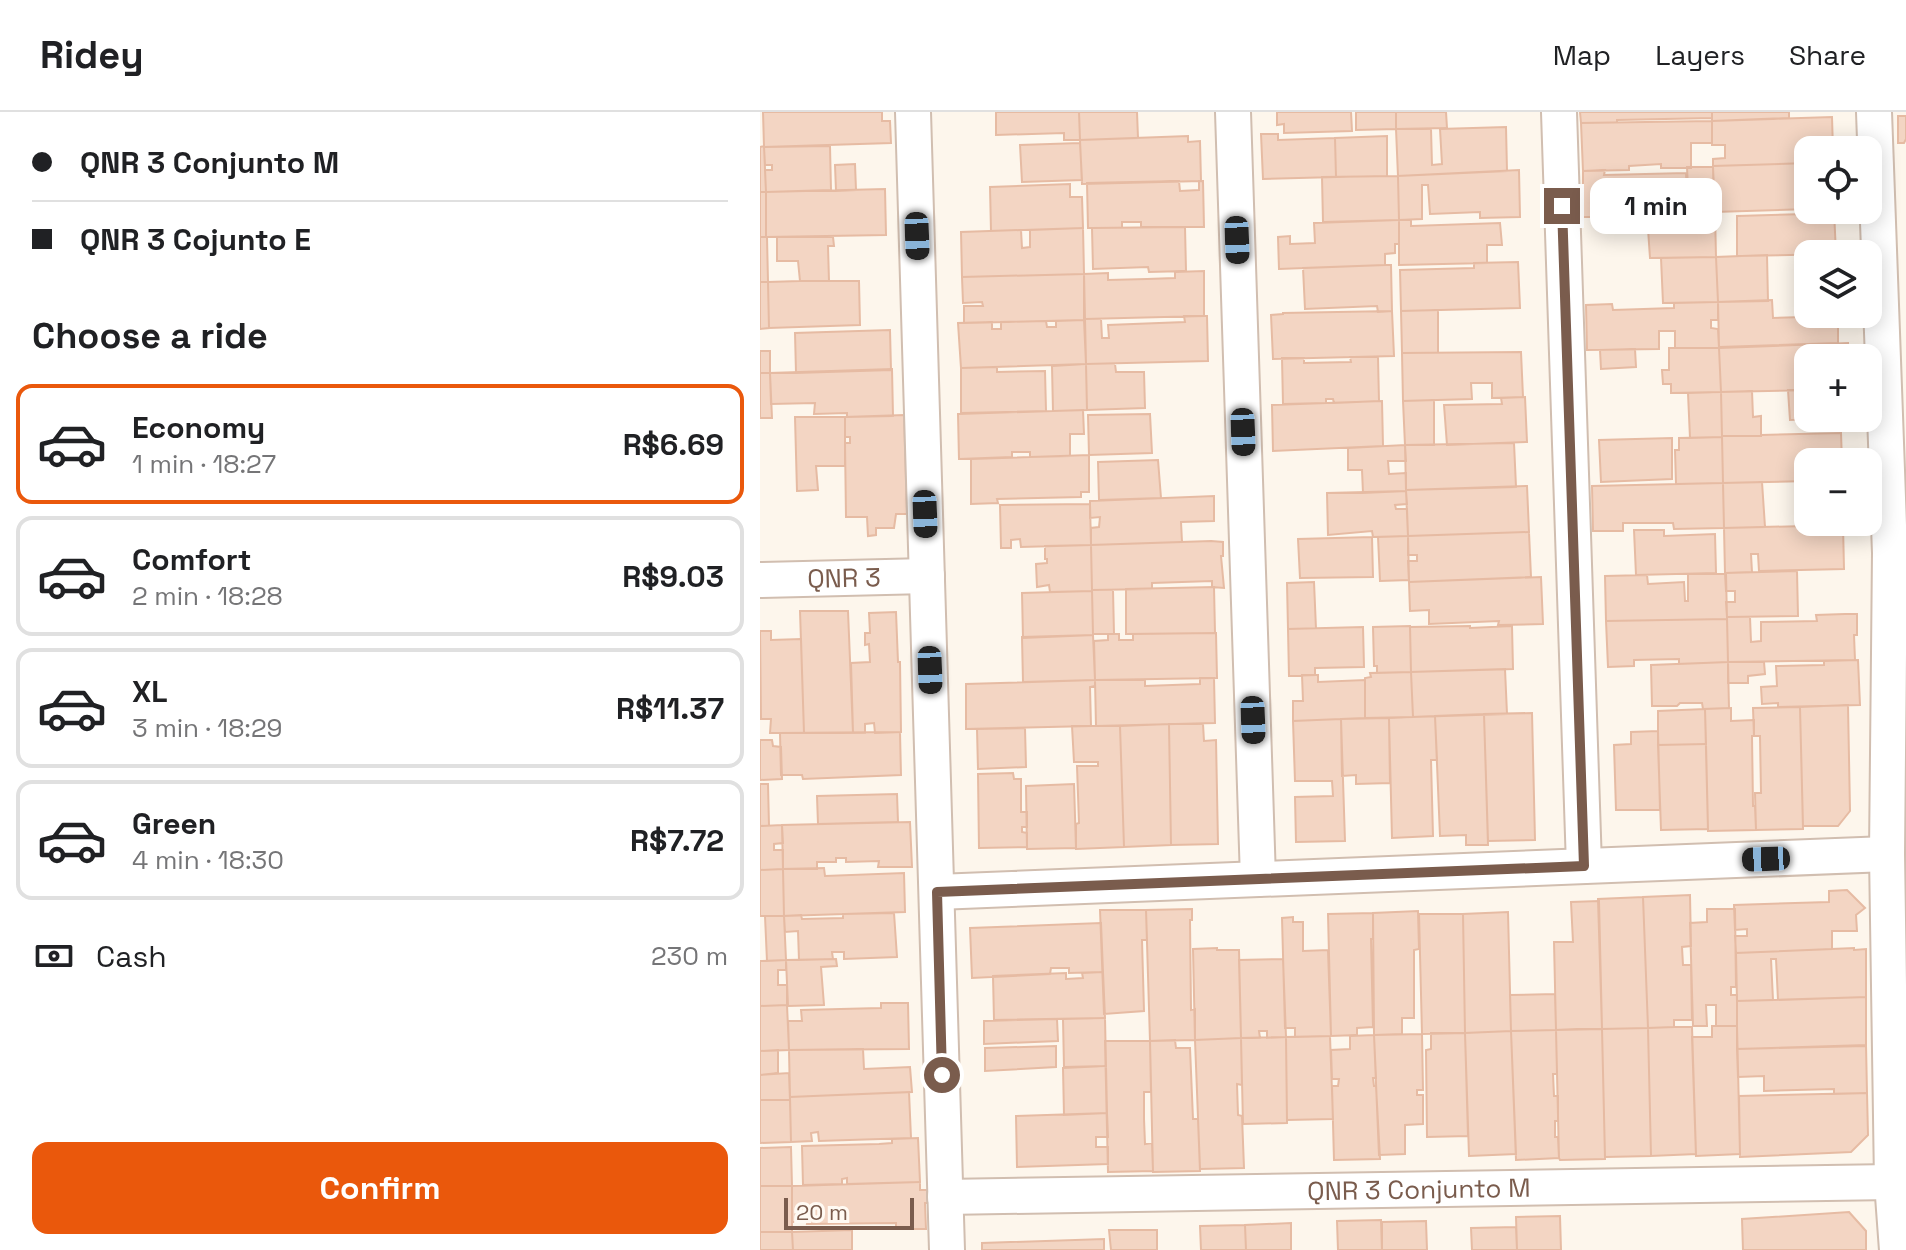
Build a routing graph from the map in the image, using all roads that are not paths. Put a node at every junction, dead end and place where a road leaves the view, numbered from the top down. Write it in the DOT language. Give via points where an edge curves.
graph roads {
  1 [pos="913,112"];
  2 [pos="1233,112"];
  3 [pos="1559,112"];
  4 [pos="1874,112"];
  5 [pos="1898,553"];
  6 [pos="927,576"];
  7 [pos="760,580"];
  8 [pos="1887,854"];
  9 [pos="1584,866"];
  10 [pos="1258,879"];
  11 [pos="937,892"];
  12 [pos="1892,1182"];
  13 [pos="945,1197"];
  14 [pos="947,1250"];
  15 [pos="1897,1250"];
  1 -- 6 [label="street"];
  2 -- 10 [label="street"];
  3 -- 9 [label="street"];
  4 -- 5 [label="street"];
  5 -- 8 [label="street"];
  6 -- 7 [label="street, QNR 3"];
  6 -- 11 [label="street"];
  8 -- 9 [label="street"];
  8 -- 12 [label="street"];
  9 -- 10 [label="street"];
  10 -- 11 [label="street"];
  11 -- 13 [label="street"];
  12 -- 13 [label="street, QNR 3 Conjunto M"];
  12 -- 15 [label="street"];
  13 -- 14 [label="street"];
}
